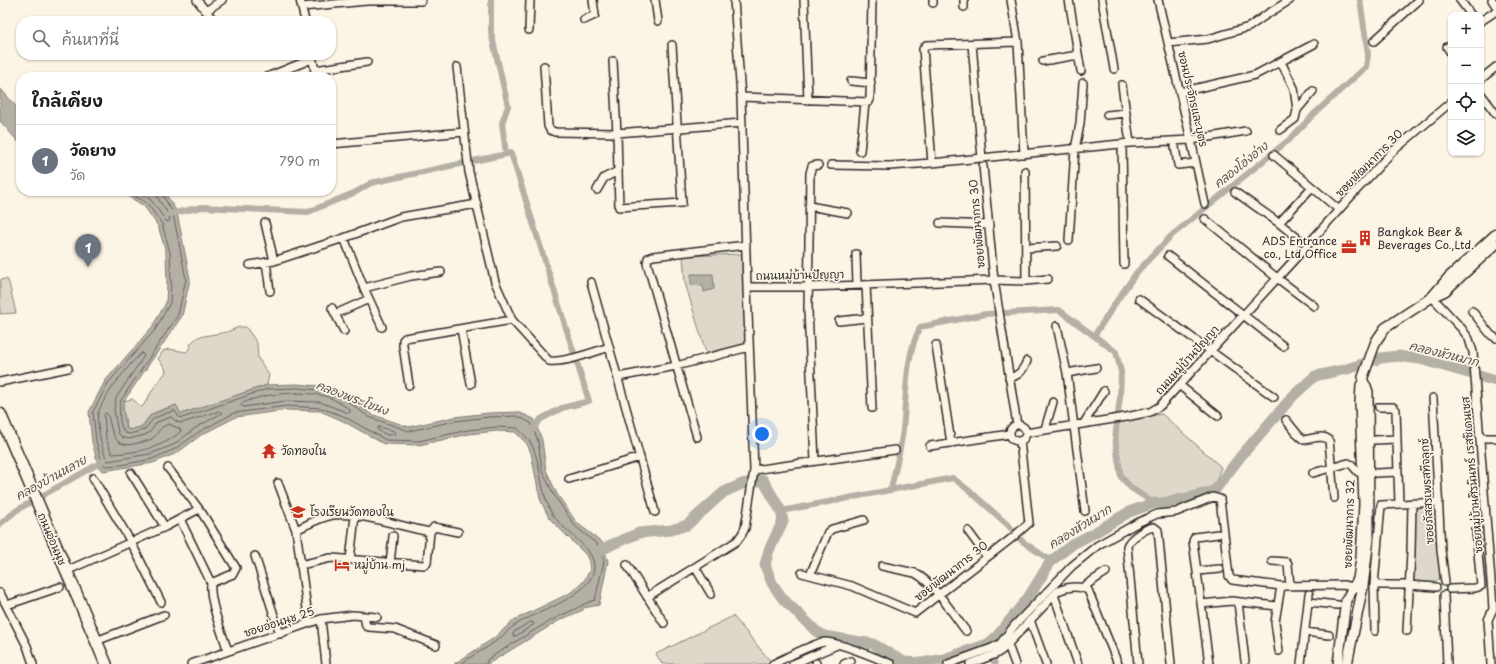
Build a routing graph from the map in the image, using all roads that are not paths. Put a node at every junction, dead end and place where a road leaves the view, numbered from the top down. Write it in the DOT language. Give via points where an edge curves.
graph roads {
  1 [pos="197,0"];
  2 [pos="222,0"];
  3 [pos="530,0"];
  4 [pos="593,0"];
  5 [pos="655,0"];
  6 [pos="734,0"];
  7 [pos="804,0"];
  8 [pos="872,0"];
  9 [pos="1010,0"];
  10 [pos="1069,0"];
  11 [pos="1102,0"];
  12 [pos="1158,0"];
  13 [pos="1290,0"];
  14 [pos="1419,0"];
  15 [pos="1460,0"];
  16 [pos="1492,0"];
  17 [pos="422,1"];
  18 [pos="301,4"];
  19 [pos="1496,6"];
  20 [pos="206,11"];
  21 [pos="1496,11"];
  22 [pos="1468,12"];
  23 [pos="210,16"];
  24 [pos="304,16"];
  25 [pos="1484,19"];
  26 [pos="584,20"];
  27 [pos="658,21"];
  28 [pos="529,30"];
  29 [pos="1374,41"];
  30 [pos="1018,42"];
  31 [pos="1168,43"];
  32 [pos="972,44"];
  33 [pos="1314,44"];
  34 [pos="672,45"];
  35 [pos="1078,54"];
  36 [pos="305,60"];
  37 [pos="313,60"];
  38 [pos="613,61"];
  39 [pos="1043,61"];
  40 [pos="367,62"];
  41 [pos="1281,62"];
  42 [pos="544,66"];
  43 [pos="457,67"];
  44 [pos="1496,68"];
  45 [pos="1114,69"];
  46 [pos="1081,71"];
  47 [pos="278,72"];
  48 [pos="315,72"];
  49 [pos="324,72"];
  50 [pos="1484,77"];
  51 [pos="851,82"];
  52 [pos="871,83"];
  53 [pos="1083,83"];
  54 [pos="1122,85"];
  55 [pos="1313,91"];
  56 [pos="1180,92"];
  57 [pos="741,97"];
  58 [pos="1484,98"];
  59 [pos="808,100"];
  60 [pos="865,103"];
  61 [pos="1448,105"];
  62 [pos="1297,110"];
  63 [pos="1126,113"];
  64 [pos="1496,114"];
  65 [pos="1107,115"];
  66 [pos="742,123"];
  67 [pos="677,128"];
  68 [pos="1280,130"];
  69 [pos="1246,131"];
  70 [pos="464,132"];
  71 [pos="617,133"];
  72 [pos="1191,140"];
  73 [pos="336,144"];
  74 [pos="1126,144"];
  75 [pos="1175,147"];
  76 [pos="1075,149"];
  77 [pos="860,151"];
  78 [pos="1024,154"];
  79 [pos="1274,155"];
  80 [pos="982,158"];
  81 [pos="932,163"];
  82 [pos="1196,163"];
  83 [pos="818,165"];
  84 [pos="831,165"];
  85 [pos="983,166"];
  86 [pos="618,171"];
  87 [pos="1025,171"];
  88 [pos="1312,187"];
  89 [pos="597,190"];
  90 [pos="1235,192"];
  91 [pos="477,204"];
  92 [pos="1204,204"];
  93 [pos="809,206"];
  94 [pos="1338,210"];
  95 [pos="848,213"];
  96 [pos="1205,219"];
  97 [pos="265,223"];
  98 [pos="1279,223"];
  99 [pos="940,224"];
  100 [pos="989,225"];
  101 [pos="1496,234"];
  102 [pos="344,238"];
  103 [pos="1069,240"];
  104 [pos="1300,240"];
  105 [pos="1496,244"];
  106 [pos="746,245"];
  107 [pos="1308,245"];
  108 [pos="1057,246"];
  109 [pos="1026,248"];
  110 [pos="856,254"];
  111 [pos="1168,256"];
  112 [pos="270,261"];
  113 [pos="1124,264"];
  114 [pos="250,265"];
  115 [pos="441,272"];
  116 [pos="1277,278"];
  117 [pos="1048,279"];
  118 [pos="994,280"];
  119 [pos="1026,281"];
  120 [pos="591,282"];
  121 [pos="857,285"];
  122 [pos="866,285"];
  123 [pos="809,287"];
  124 [pos="364,288"];
  125 [pos="748,288"];
  126 [pos="270,292"];
  127 [pos="1432,297"];
  128 [pos="369,299"];
  129 [pos="1139,299"];
  130 [pos="1314,306"];
  131 [pos="1472,311"];
  132 [pos="1244,314"];
  133 [pos="867,318"];
  134 [pos="512,320"];
  135 [pos="839,321"];
  136 [pos="1057,326"];
  137 [pos="382,327"];
  138 [pos="461,330"];
  139 [pos="344,331"];
  140 [pos="1496,338"];
  141 [pos="936,345"];
  142 [pos="1283,346"];
  143 [pos="609,347"];
  144 [pos="749,347"];
  145 [pos="1210,351"];
  146 [pos="1027,361"];
  147 [pos="676,366"];
  148 [pos="68,368"];
  149 [pos="1096,368"];
  150 [pos="1067,373"];
  151 [pos="618,378"];
  152 [pos="1009,378"];
  153 [pos="1363,380"];
  154 [pos="0,382"];
  155 [pos="471,384"];
  156 [pos="409,385"];
  157 [pos="1179,385"];
  158 [pos="1104,391"];
  159 [pos="1274,397"];
  160 [pos="1433,398"];
  161 [pos="1053,402"];
  162 [pos="1379,407"];
  163 [pos="872,408"];
  164 [pos="0,414"];
  165 [pos="1218,416"];
  166 [pos="1286,420"];
  167 [pos="1084,423"];
  168 [pos="1017,425"];
  169 [pos="1074,425"];
  170 [pos="0,426"];
  171 [pos="1044,430"];
  172 [pos="1026,433"];
  173 [pos="1010,434"];
  174 [pos="697,437"];
  175 [pos="1480,438"];
  176 [pos="1496,438"];
  177 [pos="1397,439"];
  178 [pos="1375,440"];
  179 [pos="1020,441"];
  180 [pos="951,443"];
  181 [pos="930,446"];
  182 [pos="894,450"];
  183 [pos="640,457"];
  184 [pos="815,461"];
  185 [pos="1331,467"];
  186 [pos="168,468"];
  187 [pos="754,470"];
  188 [pos="1398,472"];
  189 [pos="131,473"];
  190 [pos="1313,473"];
  191 [pos="1363,473"];
  192 [pos="1376,473"];
  193 [pos="92,478"];
  194 [pos="569,479"];
  195 [pos="278,482"];
  196 [pos="29,490"];
  197 [pos="1334,498"];
  198 [pos="1439,502"];
  199 [pos="1412,503"];
  200 [pos="1399,504"];
  201 [pos="1085,511"];
  202 [pos="655,512"];
  203 [pos="202,513"];
  204 [pos="40,516"];
  205 [pos="354,516"];
  206 [pos="180,519"];
  207 [pos="864,520"];
  208 [pos="165,527"];
  209 [pos="296,530"];
  210 [pos="1476,530"];
  211 [pos="968,531"];
  212 [pos="430,532"];
  213 [pos="458,532"];
  214 [pos="1218,534"];
  215 [pos="393,536"];
  216 [pos="131,542"];
  217 [pos="255,556"];
  218 [pos="987,557"];
  219 [pos="350,560"];
  220 [pos="1272,561"];
  221 [pos="390,563"];
  222 [pos="300,565"];
  223 [pos="627,565"];
  224 [pos="882,566"];
  225 [pos="695,567"];
  226 [pos="1220,569"];
  227 [pos="66,571"];
  228 [pos="1197,571"];
  229 [pos="1106,572"];
  230 [pos="802,573"];
  231 [pos="810,575"];
  232 [pos="1445,582"];
  233 [pos="211,583"];
  234 [pos="1374,585"];
  235 [pos="1409,585"];
  236 [pos="1281,586"];
  237 [pos="1290,586"];
  238 [pos="60,587"];
  239 [pos="1083,587"];
  240 [pos="1436,587"];
  241 [pos="1358,588"];
  242 [pos="1450,588"];
  243 [pos="0,593"];
  244 [pos="711,594"];
  245 [pos="939,595"];
  246 [pos="1054,595"];
  247 [pos="1444,595"];
  248 [pos="647,597"];
  249 [pos="161,602"];
  250 [pos="1238,602"];
  251 [pos="1201,604"];
  252 [pos="7,605"];
  253 [pos="1338,605"];
  254 [pos="1277,606"];
  255 [pos="1494,610"];
  256 [pos="164,615"];
  257 [pos="364,616"];
  258 [pos="377,617"];
  259 [pos="320,619"];
  260 [pos="1030,620"];
  261 [pos="309,623"];
  262 [pos="664,624"];
  263 [pos="1375,630"];
  264 [pos="966,631"];
  265 [pos="1406,631"];
  266 [pos="1305,632"];
  267 [pos="280,634"];
  268 [pos="1329,635"];
  269 [pos="96,641"];
  270 [pos="1008,644"];
  271 [pos="436,645"];
  272 [pos="838,645"];
  273 [pos="228,650"];
  274 [pos="1278,651"];
  275 [pos="1245,661"];
  276 [pos="33,664"];
  277 [pos="100,664"];
  278 [pos="106,664"];
  279 [pos="191,664"];
  280 [pos="326,664"];
  281 [pos="773,664"];
  282 [pos="793,664"];
  283 [pos="891,664"];
  284 [pos="948,664"];
  285 [pos="970,664"];
  286 [pos="1015,664"];
  287 [pos="1046,664"];
  288 [pos="1078,664"];
  289 [pos="1118,664"];
  290 [pos="1138,664"];
  291 [pos="1171,664"];
  292 [pos="1209,664"];
  293 [pos="1301,664"];
  294 [pos="1338,664"];
  295 [pos="1347,664"];
  296 [pos="1447,664"];
  297 [pos="1490,664"];
  1 -- 20 [label="street"];
  2 -- 20 [label="street"];
  3 -- 28 [label="street"];
  4 -- 26 [label="street" via="595,15"];
  5 -- 27 [label="street"];
  6 -- 57 [label="street, ถนนหมู่บ้านปัญญา"];
  7 -- 59 [label="street"];
  8 -- 52 [label="street"];
  9 -- 30 [label="street"];
  10 -- 35 [label="street"];
  11 -- 45 [label="street"];
  12 -- 31 [label="street, ซอนประจักรและบุตร"];
  13 -- 31 [label="street" via="1248,27 1208,39"];
  14 -- 29 [label="street"];
  15 -- 22 [label="street"];
  16 -- 19 [label="street"];
  17 -- 18 [label="street"];
  18 -- 24 [label="street"];
  20 -- 23 [label="street"];
  21 -- 25 [label="street"];
  30 -- 32 [label="street"];
  30 -- 78 [label="street"];
  31 -- 56 [label="street, ซอนประจักรและบุตร"];
  32 -- 80 [label="street"];
  32 -- 81 [label="street" via="931,44 926,45 924,49"];
  33 -- 41 [label="street"];
  34 -- 67 [label="street"];
  35 -- 39 [label="street"];
  35 -- 46 [label="street"];
  36 -- 47 [label="street"];
  37 -- 48 [label="street"];
  38 -- 71 [label="street"];
  40 -- 49 [label="street"];
  41 -- 56 [label="street" via="1255,75"];
  41 -- 62 [label="street" via="1294,88"];
  42 -- 71 [label="street" via="550,130"];
  43 -- 70 [label="street"];
  44 -- 50 [label="street"];
  51 -- 52 [label="street"];
  52 -- 60 [label="street" via="870,99"];
  53 -- 76 [label="street"];
  54 -- 63 [label="street"];
  55 -- 62 [label="street"];
  56 -- 72 [label="street, ซอนประจักรและบุตร"];
  57 -- 59 [label="street"];
  57 -- 66 [label="street, ถนนหมู่บ้านปัญญา"];
  58 -- 64 [label="street"];
  59 -- 60 [label="street"];
  60 -- 77 [label="street"];
  61 -- 94 [label="street, ซอยพัฒนาการ 30" via="1392,152"];
  62 -- 68 [label="street" via="1295,119"];
  63 -- 65 [label="street"];
  63 -- 74 [label="street"];
  66 -- 67 [label="street"];
  66 -- 106 [label="street, ถนนหมู่บ้านปัญญา"];
  67 -- 71 [label="street"];
  67 -- 86 [label="street" via="682,203 619,207"];
  69 -- 72 [label="street"];
  70 -- 73 [label="street"];
  70 -- 91 [label="street" via="469,172"];
  71 -- 86 [label="street"];
  72 -- 74 [label="street"];
  72 -- 82 [label="street, ซอนประจักรและบุตร"];
  74 -- 76 [label="street"];
  74 -- 113 [label="street"];
  75 -- 82 [label="street" via="1178,165"];
  76 -- 78 [label="street"];
  76 -- 103 [label="street"];
  78 -- 80 [label="street"];
  79 -- 88 [label="street"];
  80 -- 81 [label="street"];
  81 -- 84 [label="street" via="890,166"];
  82 -- 92 [label="street, ซอนประจักรและบุตร"];
  83 -- 93 [label="street" via="812,166 810,173"];
  85 -- 100 [label="street, ซอยพัฒนาการ 30"];
  86 -- 89 [label="street" via="604,178"];
  87 -- 109 [label="street"];
  88 -- 94 [label="street"];
  88 -- 98 [label="street"];
  90 -- 98 [label="street"];
  91 -- 102 [label="street" via="401,218"];
  91 -- 134 [label="street" via="495,282"];
  93 -- 95 [label="street"];
  93 -- 123 [label="street"];
  94 -- 107 [label="street, ซอยพัฒนาการ 30"];
  96 -- 116 [label="street"];
  97 -- 112 [label="street"];
  98 -- 104 [label="street"];
  99 -- 100 [label="street"];
  100 -- 118 [label="street, ซอยพัฒนาการ 30"];
  101 -- 127 [label="street, ซอยพัฒนาการ 32" via="1449,277"];
  102 -- 112 [label="street"];
  102 -- 124 [label="street"];
  105 -- 127 [label="street, ซอยพัฒนาการ 32" via="1445,291"];
  106 -- 125 [label="street, ถนนหมู่บ้านปัญญา"];
  106 -- 147 [label="street" via="648,258 647,263"];
  107 -- 116 [label="street, ถนนหมู่บ้านปัญญา"];
  108 -- 109 [label="street"];
  109 -- 119 [label="street"];
  110 -- 121 [label="street"];
  111 -- 132 [label="street"];
  112 -- 114 [label="street"];
  112 -- 126 [label="street"];
  115 -- 124 [label="street" via="411,276"];
  116 -- 130 [label="street"];
  116 -- 132 [label="street, ถนนหมู่บ้านปัญญา"];
  117 -- 119 [label="street, ถนนหมู่บ้านปัญญา"];
  118 -- 119 [label="street, ถนนหมู่บ้านปัญญา"];
  118 -- 122 [label="street, ถนนหมู่บ้านปัญญา"];
  118 -- 152 [label="street"];
  120 -- 143 [label="street"];
  121 -- 122 [label="street, ถนนหมู่บ้านปัญญา"];
  121 -- 123 [label="street, ถนนหมู่บ้านปัญญา"];
  122 -- 133 [label="street"];
  123 -- 125 [label="street, ถนนหมู่บ้านปัญญา"];
  123 -- 184 [label="street"];
  124 -- 128 [label="street"];
  125 -- 144 [label="street"];
  127 -- 153 [label="street, ซอยพัฒนาการ 32" via="1385,328 1376,341"];
  127 -- 175 [label="street, ซอยหมู่บ้านศิรนินทร์ เรสซิเดนเซส" via="1469,339 1473,352"];
  128 -- 137 [label="street"];
  128 -- 139 [label="street" via="334,311"];
  129 -- 145 [label="street"];
  131 -- 140 [label="street"];
  132 -- 142 [label="street"];
  132 -- 145 [label="street, ถนนหมู่บ้านปัญญา"];
  133 -- 135 [label="street"];
  133 -- 163 [label="street"];
  134 -- 138 [label="street"];
  134 -- 143 [label="street" via="546,359 552,361"];
  136 -- 150 [label="street"];
  138 -- 155 [label="street"];
  138 -- 156 [label="street" via="404,338"];
  141 -- 180 [label="street"];
  143 -- 151 [label="street"];
  144 -- 147 [label="street"];
  144 -- 187 [label="street"];
  145 -- 157 [label="street, ถนนหมู่บ้านปัญญา"];
  145 -- 159 [label="street"];
  146 -- 152 [label="street" via="1019,374"];
  147 -- 151 [label="street"];
  147 -- 174 [label="street"];
  148 -- 154 [label="street"];
  149 -- 150 [label="street"];
  150 -- 169 [label="street"];
  151 -- 183 [label="street"];
  152 -- 168 [label="street"];
  153 -- 191 [label="street, ซอยพัฒนาการ 32" via="1360,403"];
  153 -- 241 [label="street, ซอยพัฒนาการ 32" via="1368,392 1369,546"];
  157 -- 165 [label="street"];
  157 -- 167 [label="street, ถนนหมู่บ้านปัญญา" via="1160,406 1150,412"];
  158 -- 167 [label="street"];
  160 -- 198 [label="street, ซอยภัสสรเพรสทีจลุกซ์"];
  161 -- 171 [label="street"];
  162 -- 177 [label="street" via="1395,408"];
  164 -- 196 [label="main road, ถนนอ่อนนุช"];
  166 -- 185 [label="street" via="1304,440 1322,437 1329,440"];
  167 -- 169 [label="street, ถนนหมู่บ้านปัญญา"];
  168 -- 172 [label="street" via="1022,426"];
  168 -- 173 [label="street" via="1012,427"];
  169 -- 171 [label="street, ถนนหมู่บ้านปัญญา"];
  169 -- 201 [label="street"];
  170 -- 196 [label="main road, ถนนอ่อนนุช"];
  171 -- 172 [label="street, ถนนหมู่บ้านปัญญา"];
  172 -- 179 [label="street"];
  173 -- 179 [label="street" via="1015,440"];
  173 -- 180 [label="street"];
  175 -- 176 [label="street"];
  175 -- 255 [label="street, ซอยหมู่บ้านศิรนินทร์ เรสซิเดนเซส"];
  177 -- 178 [label="street"];
  177 -- 188 [label="street"];
  179 -- 218 [label="street, ซอยพัฒนาการ 30" via="1030,519 1027,526"];
  180 -- 181 [label="street"];
  182 -- 184 [label="street"];
  183 -- 194 [label="street"];
  183 -- 202 [label="street"];
  184 -- 187 [label="street"];
  185 -- 190 [label="street"];
  185 -- 191 [label="street" via="1348,463"];
  185 -- 197 [label="street"];
  186 -- 206 [label="street" via="199,509"];
  187 -- 225 [label="street" via="742,534 736,541"];
  188 -- 192 [label="street"];
  188 -- 200 [label="street"];
  189 -- 208 [label="street"];
  191 -- 241 [label="street, ซอยพัฒนาการ 32" via="1364,504"];
  193 -- 216 [label="street"];
  195 -- 209 [label="street"];
  196 -- 204 [label="main road, ถนนอ่อนนุช"];
  198 -- 199 [label="street"];
  198 -- 232 [label="street, ซอยภัสสรเพรสทีจลุกซ์"];
  199 -- 200 [label="street"];
  199 -- 235 [label="street"];
  200 -- 234 [label="street" via="1384,504 1380,508"];
  203 -- 233 [label="street" via="236,568 228,577"];
  204 -- 227 [label="main road, ถนนอ่อนนุช"];
  204 -- 277 [label="main road, ถนนอ่อนนุช"];
  205 -- 209 [label="street" via="333,515"];
  205 -- 212 [label="street"];
  205 -- 219 [label="street"];
  206 -- 208 [label="street"];
  206 -- 233 [label="street"];
  207 -- 231 [label="street" via="828,532"];
  208 -- 216 [label="street"];
  209 -- 222 [label="street"];
  210 -- 242 [label="street" via="1481,586"];
  211 -- 218 [label="street"];
  212 -- 213 [label="street" via="434,527"];
  212 -- 221 [label="street" via="425,565"];
  214 -- 228 [label="street" via="1193,539"];
  215 -- 221 [label="street"];
  216 -- 227 [label="street"];
  216 -- 249 [label="street"];
  217 -- 267 [label="street"];
  218 -- 245 [label="street, ซอยพัฒนาการ 30"];
  219 -- 221 [label="street"];
  219 -- 222 [label="street" via="326,558"];
  220 -- 237 [label="street" via="1287,562"];
  222 -- 261 [label="street"];
  223 -- 248 [label="street"];
  224 -- 245 [label="street" via="915,573"];
  225 -- 244 [label="street"];
  225 -- 248 [label="street"];
  226 -- 228 [label="street"];
  227 -- 269 [label="main road, ถนนอ่อนนุช"];
  228 -- 251 [label="street"];
  229 -- 239 [label="street"];
  230 -- 231 [label="street, ซอยพัฒนาการ 30"];
  231 -- 245 [label="street, ซอยพัฒนาการ 30" via="852,586 915,613"];
  232 -- 240 [label="street" via="1439,582"];
  232 -- 242 [label="street"];
  233 -- 273 [label="street" via="215,612"];
  234 -- 235 [label="street"];
  234 -- 263 [label="street"];
  235 -- 240 [label="street"];
  235 -- 265 [label="street"];
  236 -- 237 [label="street"];
  236 -- 254 [label="street"];
  236 -- 284 [label="street" via="1230,578 1220,499 1214,497 1176,512 1156,514 1098,545 1072,566 1000,644"];
  237 -- 241 [label="street" via="1343,585"];
  238 -- 252 [label="street"];
  239 -- 246 [label="street" via="1065,588"];
  239 -- 289 [label="street" via="1088,590"];
  240 -- 247 [label="street" via="1438,593"];
  241 -- 294 [label="street, ซอยพัฒนาการ 32" via="1346,600"];
  241 -- 295 [label="street, ซอยพัฒนาการ 32"];
  242 -- 247 [label="street"];
  243 -- 252 [label="street"];
  245 -- 264 [label="street"];
  246 -- 260 [label="street"];
  246 -- 288 [label="street"];
  247 -- 296 [label="street"];
  248 -- 262 [label="street"];
  250 -- 251 [label="street"];
  250 -- 254 [label="street"];
  250 -- 275 [label="street"];
  251 -- 292 [label="street"];
  252 -- 276 [label="street"];
  253 -- 266 [label="street" via="1309,598"];
  254 -- 274 [label="street" via="1275,622"];
  255 -- 297 [label="street, ซอยหมู่บ้านศิรนินทร์ เรสซิเดนเซส" via="1488,620"];
  256 -- 269 [label="street"];
  257 -- 258 [label="street, ซอยอ่อนนุช 25"];
  257 -- 259 [label="street, ซอยอ่อนนุช 25"];
  257 -- 271 [label="street" via="369,628 395,629"];
  259 -- 261 [label="street, ซอยอ่อนนุช 25"];
  259 -- 280 [label="street"];
  260 -- 270 [label="street"];
  260 -- 287 [label="street"];
  261 -- 267 [label="street, ซอยอ่อนนุช 25"];
  266 -- 268 [label="street"];
  266 -- 293 [label="street"];
  267 -- 273 [label="street, ซอยอ่อนนุช 25"];
  269 -- 278 [label="main road, ถนนอ่อนนุช"];
  270 -- 285 [label="street" via="996,654"];
  270 -- 286 [label="street"];
  272 -- 281 [label="street" via="822,643"];
  272 -- 282 [label="street"];
  272 -- 283 [label="street"];
  273 -- 279 [label="street, ซอยอ่อนนุช 25"];
  290 -- 291 [label="street" via="1127,546 1130,541 1154,527 1158,530"];
}
